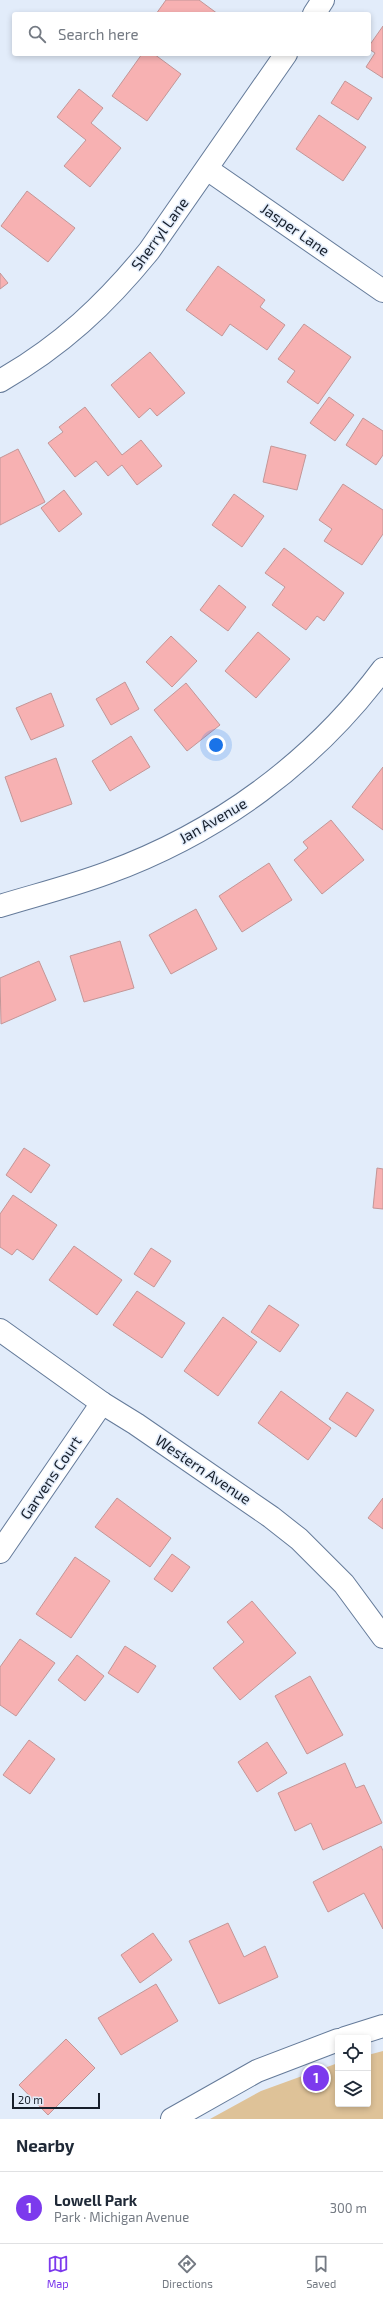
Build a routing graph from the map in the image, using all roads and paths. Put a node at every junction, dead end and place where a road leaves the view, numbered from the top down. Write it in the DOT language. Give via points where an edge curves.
graph roads {
  1 [pos="323,0"];
  2 [pos="315,12"];
  3 [pos="285,56"];
  4 [pos="207,169"];
  5 [pos="383,291"];
  6 [pos="0,381"];
  7 [pos="383,669"];
  8 [pos="0,906"];
  9 [pos="0,1330"];
  10 [pos="102,1403"];
  11 [pos="0,1552"];
  12 [pos="383,1637"];
  13 [pos="383,2026"];
  14 [pos="354,2035"];
  15 [pos="335,2041"];
  16 [pos="172,2119"];
  1 -- 2 [label="street"];
  3 -- 4 [label="street, Sherryl Lane"];
  4 -- 5 [label="street, Jasper Lane"];
  4 -- 6 [label="street, Sherryl Lane" via="149,251 101,306 66,338"];
  7 -- 8 [label="street, Jan Avenue" via="367,691 303,758 241,806 164,850 107,874"];
  9 -- 10 [label="street, Western Avenue"];
  10 -- 11 [label="street, Garvens Court"];
  10 -- 12 [label="street, Western Avenue" via="271,1517 299,1539 344,1584"];
  13 -- 14 [label="street"];
  15 -- 16 [label="street" via="257,2071"];
}
